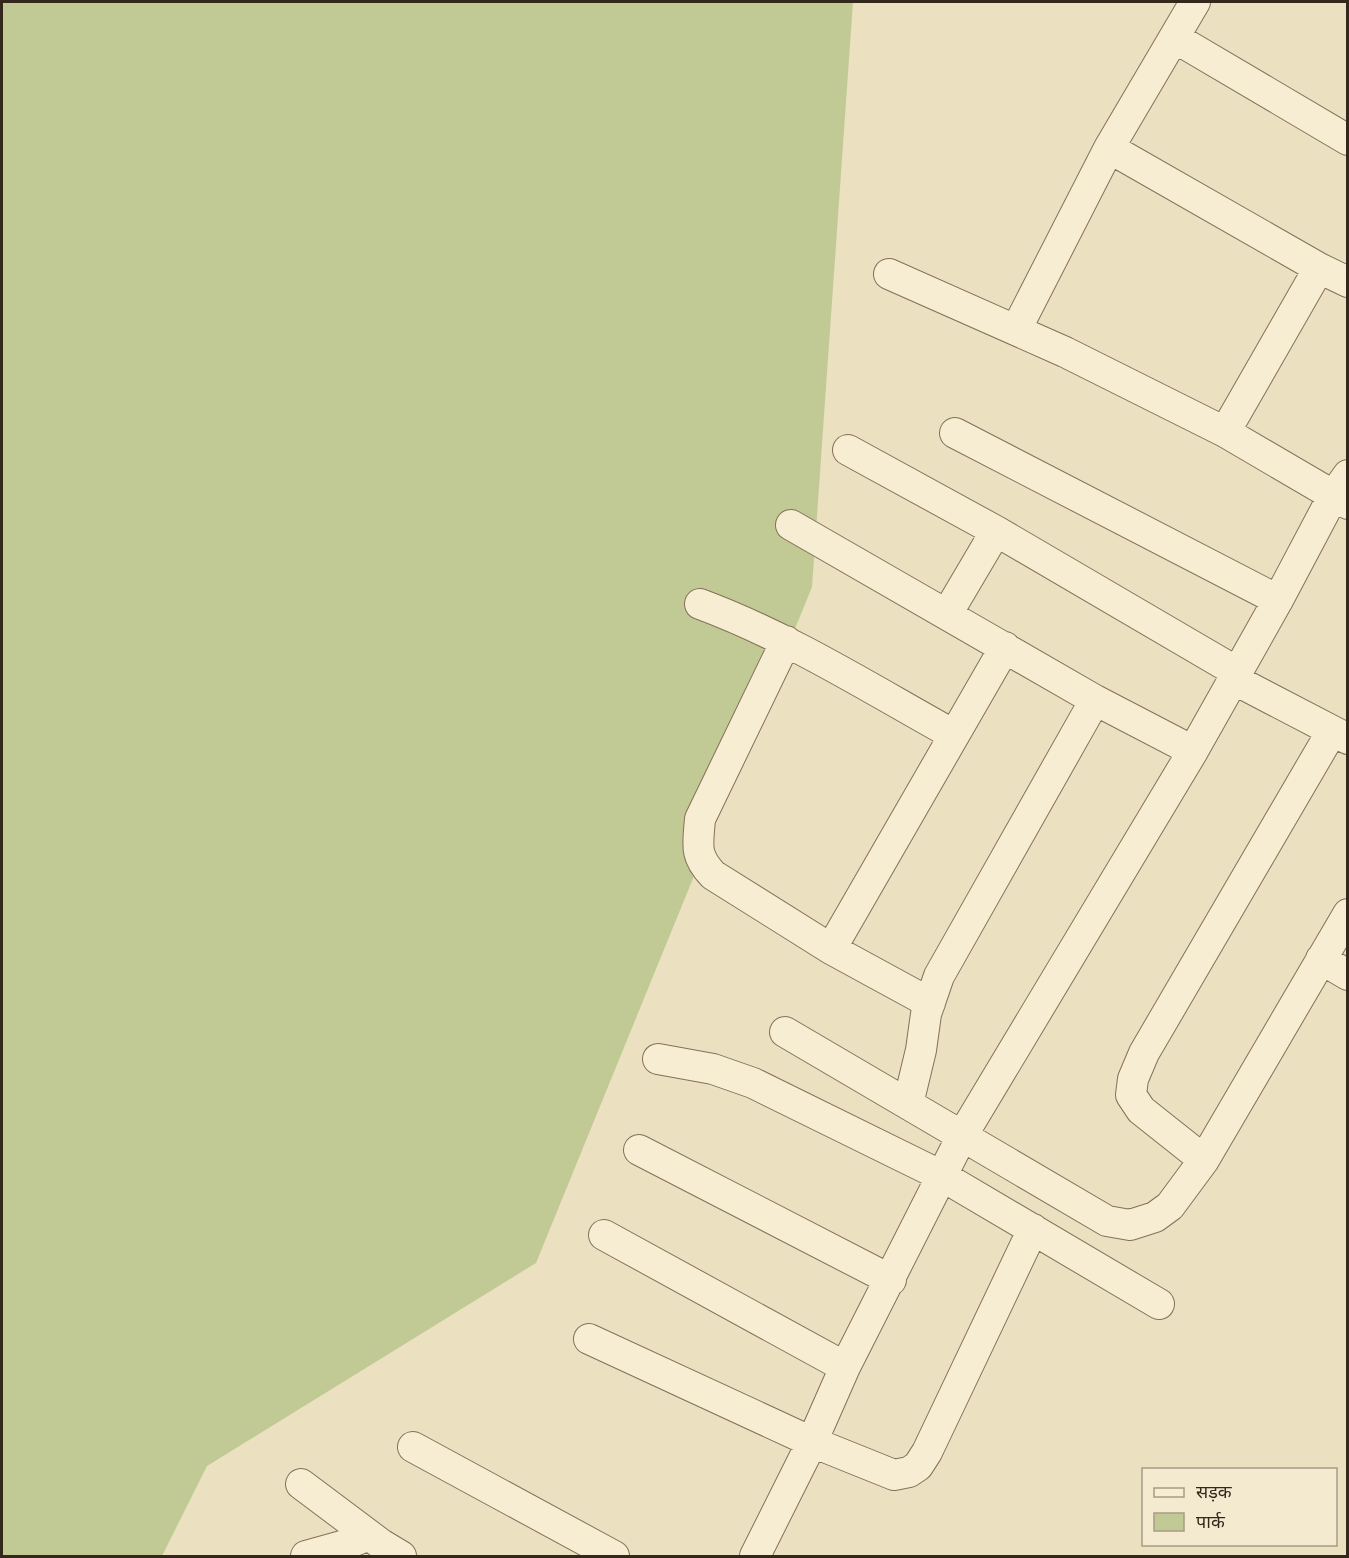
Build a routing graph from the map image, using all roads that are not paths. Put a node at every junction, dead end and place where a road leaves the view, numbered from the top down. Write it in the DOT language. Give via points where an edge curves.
graph roads {
  1 [pos="1195,2"];
  2 [pos="1175,38"];
  3 [pos="1347,140"];
  4 [pos="1110,148"];
  5 [pos="1319,268"];
  6 [pos="889,274"];
  7 [pos="1347,282"];
  8 [pos="1016,330"];
  9 [pos="1225,432"];
  10 [pos="955,433"];
  11 [pos="848,450"];
  12 [pos="1343,492"];
  13 [pos="791,525"];
  14 [pos="996,531"];
  15 [pos="700,604"];
  16 [pos="1272,611"];
  17 [pos="947,614"];
  18 [pos="786,641"];
  19 [pos="1005,647"];
  20 [pos="1238,670"];
  21 [pos="1095,700"];
  22 [pos="954,735"];
  23 [pos="1340,735"];
  24 [pos="1193,751"];
  25 [pos="1347,914"];
  26 [pos="831,949"];
  27 [pos="1321,959"];
  28 [pos="1347,975"];
  29 [pos="930,1003"];
  30 [pos="785,1032"];
  31 [pos="658,1059"];
  32 [pos="908,1104"];
  33 [pos="962,1136"];
  34 [pos="639,1149"];
  35 [pos="1203,1160"];
  36 [pos="942,1176"];
  37 [pos="1033,1229"];
  38 [pos="604,1235"];
  39 [pos="891,1280"];
  40 [pos="1160,1304"];
  41 [pos="589,1339"];
  42 [pos="845,1367"];
  43 [pos="812,1442"];
  44 [pos="413,1447"];
  45 [pos="301,1484"];
  46 [pos="369,1535"];
  47 [pos="306,1557"];
  48 [pos="401,1557"];
  49 [pos="614,1557"];
  50 [pos="755,1557"];
  1 -- 2 [label="street"];
  2 -- 3 [label="street"];
  2 -- 4 [label="street"];
  4 -- 5 [label="street"];
  4 -- 8 [label="street"];
  5 -- 7 [label="street"];
  5 -- 9 [label="street"];
  6 -- 8 [label="street"];
  8 -- 9 [label="street"];
  9 -- 12 [label="street"];
  10 -- 16 [label="street"];
  11 -- 14 [label="street"];
  12 -- 16 [label="street"];
  13 -- 17 [label="street"];
  14 -- 17 [label="street"];
  14 -- 20 [label="street"];
  15 -- 18 [label="street"];
  16 -- 20 [label="street"];
  17 -- 19 [label="street"];
  18 -- 22 [label="street"];
  18 -- 26 [label="street" via="700,819 698,846 701,863 713,875"];
  19 -- 21 [label="street"];
  19 -- 22 [label="street"];
  20 -- 23 [label="street"];
  20 -- 24 [label="street"];
  21 -- 24 [label="street"];
  21 -- 29 [label="street" via="939,976"];
  22 -- 26 [label="street"];
  23 -- 35 [label="street" via="1144,1053 1133,1079 1131,1095 1141,1110"];
  24 -- 33 [label="street"];
  25 -- 27 [label="street"];
  26 -- 29 [label="street"];
  27 -- 28 [label="street"];
  27 -- 35 [label="street"];
  29 -- 32 [label="street"];
  30 -- 32 [label="street"];
  31 -- 36 [label="street" via="713,1069 753,1083"];
  32 -- 33 [label="street"];
  33 -- 35 [label="street" via="1107,1221 1130,1225 1155,1217 1170,1206"];
  33 -- 36 [label="street"];
  34 -- 39 [label="street"];
  36 -- 37 [label="street"];
  36 -- 39 [label="street"];
  37 -- 40 [label="street"];
  37 -- 43 [label="street" via="918,1466 894,1474"];
  38 -- 42 [label="street"];
  39 -- 42 [label="street"];
  41 -- 43 [label="street"];
  42 -- 43 [label="street"];
  43 -- 50 [label="street"];
  44 -- 49 [label="street"];
  45 -- 46 [label="street"];
  46 -- 47 [label="street"];
  46 -- 48 [label="street"];
}
